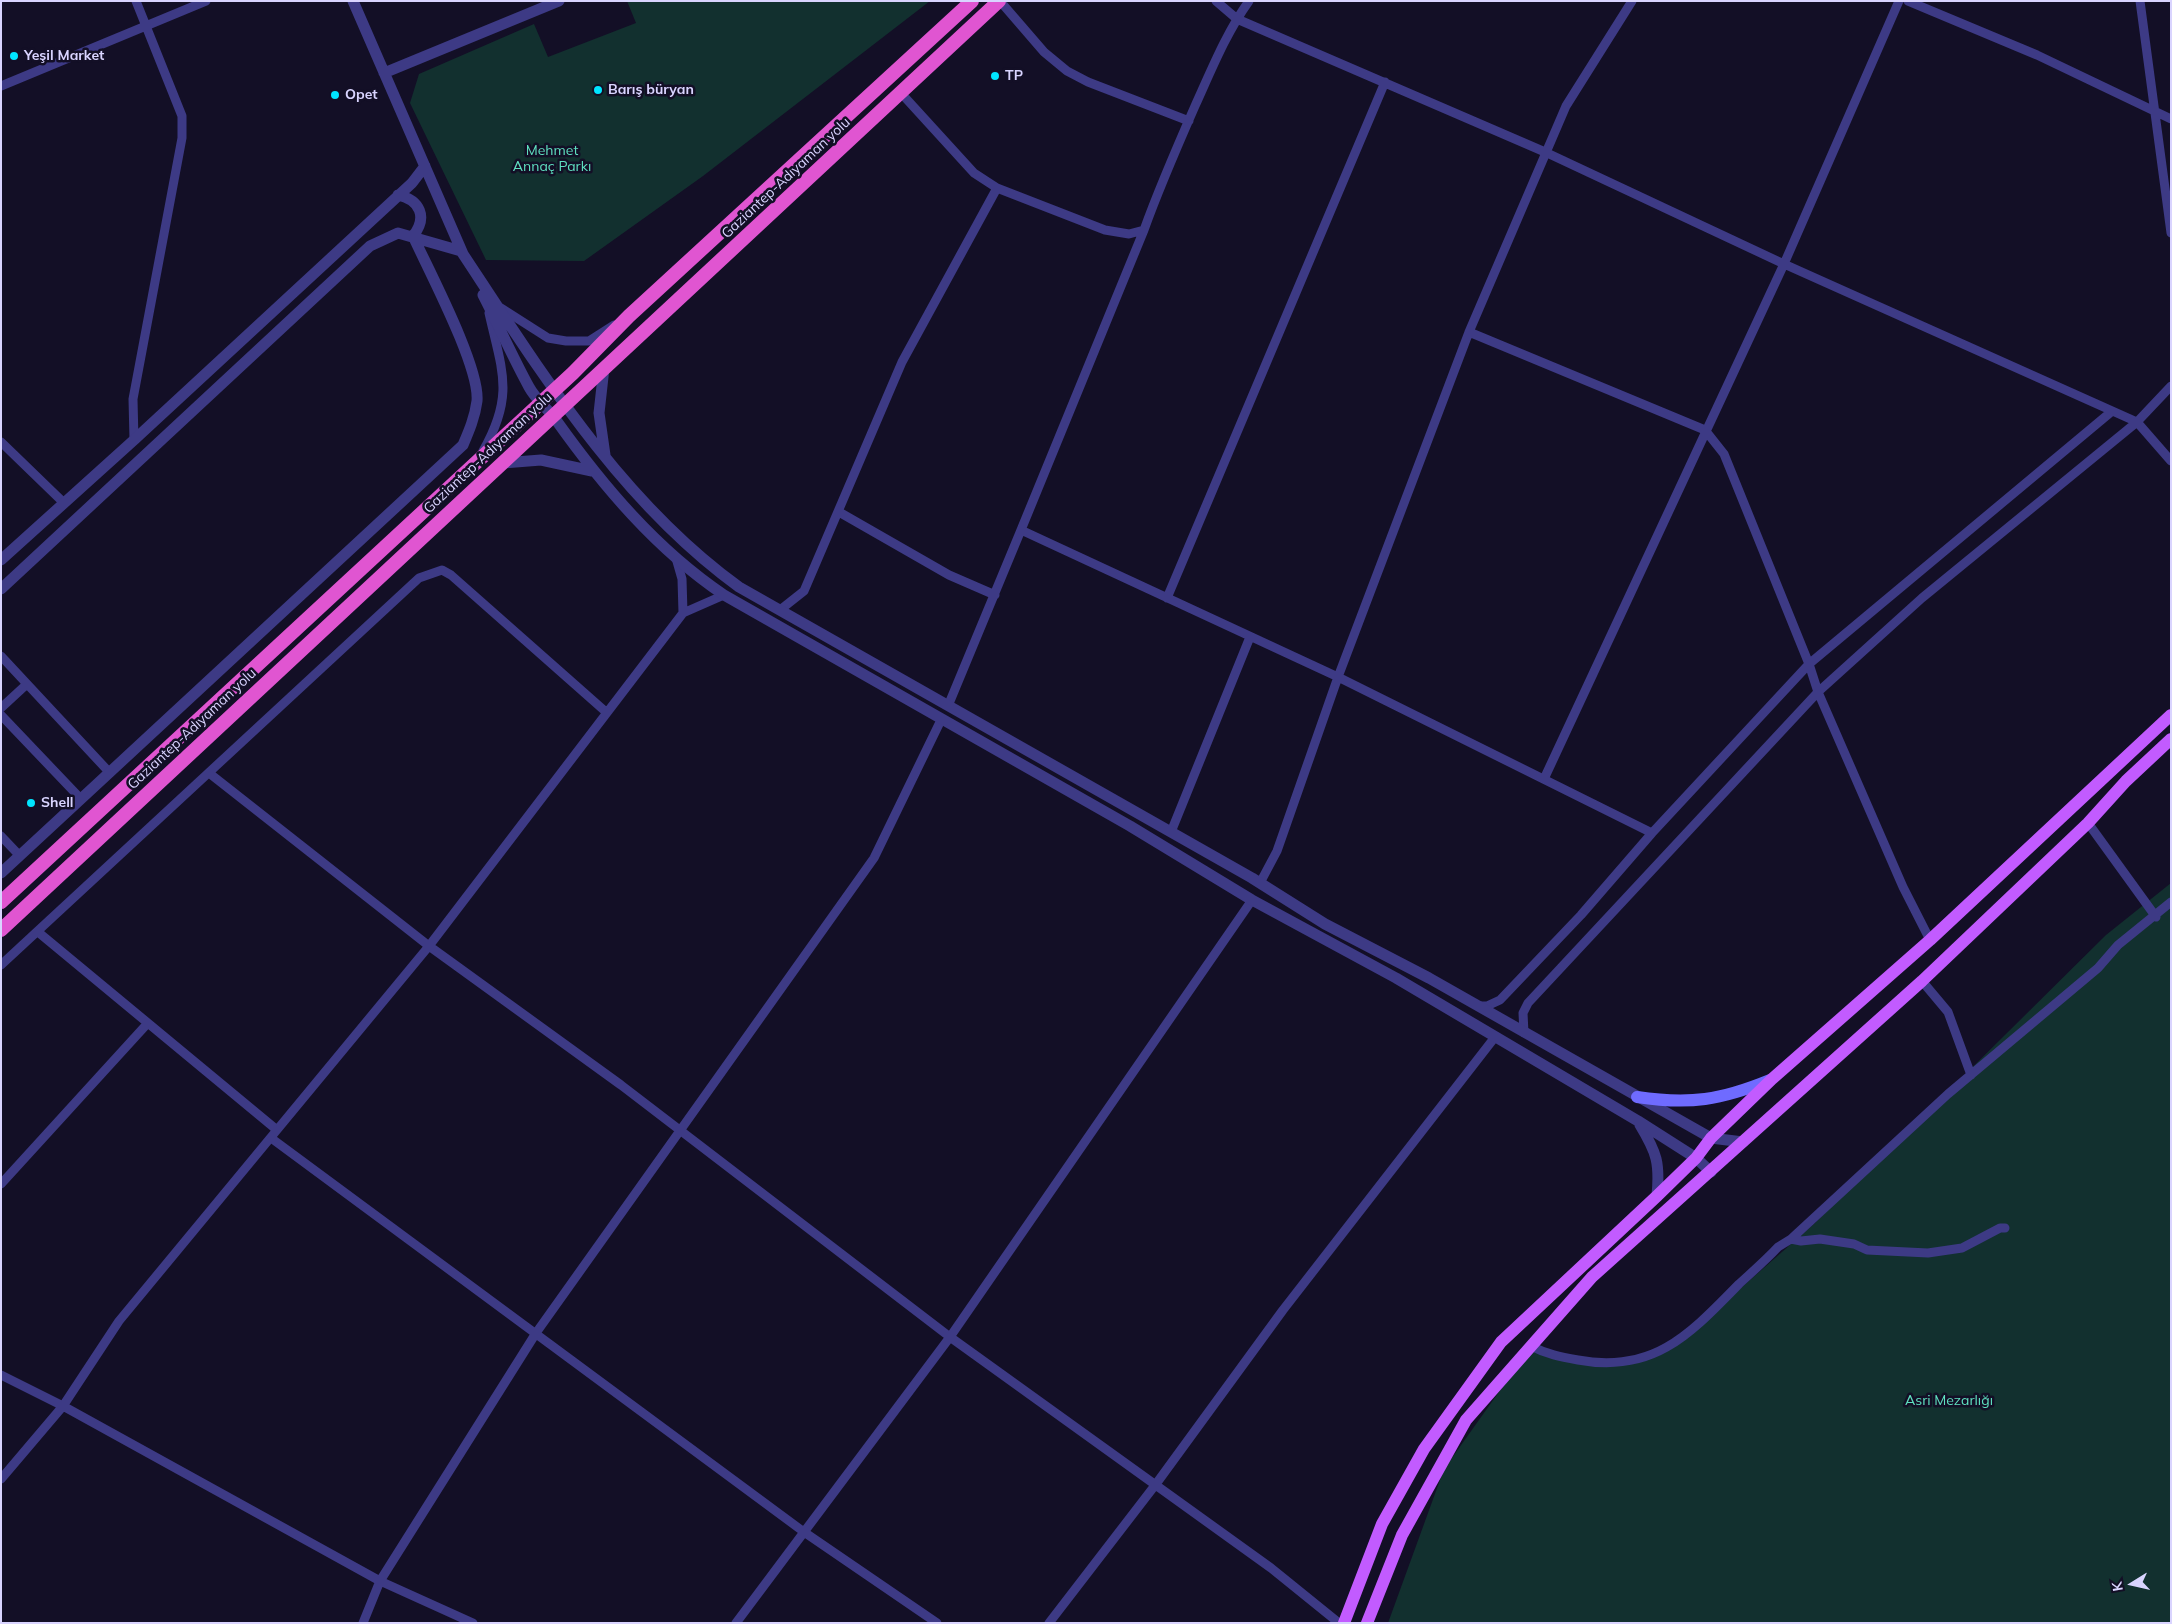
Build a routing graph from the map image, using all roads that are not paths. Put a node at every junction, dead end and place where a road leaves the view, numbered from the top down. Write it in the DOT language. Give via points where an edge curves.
graph roads {
  1 [pos="136,1"];
  2 [pos="206,1"];
  3 [pos="353,1"];
  4 [pos="559,1"];
  5 [pos="972,1"];
  6 [pos="999,1"];
  7 [pos="1216,1"];
  8 [pos="1249,1"];
  9 [pos="1632,1"];
  10 [pos="1899,1"];
  11 [pos="1908,1"];
  12 [pos="2140,1"];
  13 [pos="1236,18"];
  14 [pos="147,26"];
  15 [pos="384,72"];
  16 [pos="1385,82"];
  17 [pos="1,86"];
  18 [pos="901,93"];
  19 [pos="2154,112"];
  20 [pos="2171,119"];
  21 [pos="1189,121"];
  22 [pos="1545,152"];
  23 [pos="425,166"];
  24 [pos="998,188"];
  25 [pos="398,195"];
  26 [pos="1144,230"];
  27 [pos="2171,233"];
  28 [pos="413,236"];
  29 [pos="461,251"];
  30 [pos="1784,264"];
  31 [pos="486,300"];
  32 [pos="498,307"];
  33 [pos="629,316"];
  34 [pos="1469,332"];
  35 [pos="604,368"];
  36 [pos="2171,386"];
  37 [pos="554,390"];
  38 [pos="541,403"];
  39 [pos="564,404"];
  40 [pos="2111,412"];
  41 [pos="553,416"];
  42 [pos="2137,422"];
  43 [pos="1705,430"];
  44 [pos="134,440"];
  45 [pos="1,442"];
  46 [pos="605,455"];
  47 [pos="477,461"];
  48 [pos="2171,461"];
  49 [pos="503,463"];
  50 [pos="592,471"];
  51 [pos="64,503"];
  52 [pos="839,512"];
  53 [pos="1021,530"];
  54 [pos="676,558"];
  55 [pos="1,560"];
  56 [pos="1,589"];
  57 [pos="724,595"];
  58 [pos="995,595"];
  59 [pos="1167,598"];
  60 [pos="780,610"];
  61 [pos="683,613"];
  62 [pos="1250,636"];
  63 [pos="1,656"];
  64 [pos="1809,664"];
  65 [pos="1338,677"];
  66 [pos="27,684"];
  67 [pos="1818,692"];
  68 [pos="948,706"];
  69 [pos="1,708"];
  70 [pos="606,712"];
  71 [pos="1,715"];
  72 [pos="2171,715"];
  73 [pos="941,720"];
  74 [pos="2171,739"];
  75 [pos="110,772"];
  76 [pos="209,773"];
  77 [pos="1544,779"];
  78 [pos="81,799"];
  79 [pos="2088,823"];
  80 [pos="1171,832"];
  81 [pos="1652,833"];
  82 [pos="1,836"];
  83 [pos="20,856"];
  84 [pos="1,873"];
  85 [pos="1260,883"];
  86 [pos="1252,900"];
  87 [pos="1,902"];
  88 [pos="2171,902"];
  89 [pos="2156,917"];
  90 [pos="1,930"];
  91 [pos="38,932"];
  92 [pos="1930,940"];
  93 [pos="429,946"];
  94 [pos="1,965"];
  95 [pos="1922,981"];
  96 [pos="1478,1006"];
  97 [pos="147,1024"];
  98 [pos="1524,1033"];
  99 [pos="1495,1037"];
  100 [pos="1970,1075"];
  101 [pos="1772,1079"];
  102 [pos="1637,1097"];
  103 [pos="1638,1121"];
  104 [pos="680,1130"];
  105 [pos="274,1134"];
  106 [pos="1710,1138"];
  107 [pos="1743,1142"];
  108 [pos="1696,1158"];
  109 [pos="1711,1172"];
  110 [pos="1,1184"];
  111 [pos="1657,1196"];
  112 [pos="2005,1228"];
  113 [pos="1791,1239"];
  114 [pos="536,1333"];
  115 [pos="950,1337"];
  116 [pos="1531,1346"];
  117 [pos="1,1375"];
  118 [pos="62,1406"];
  119 [pos="1,1479"];
  120 [pos="1156,1484"];
  121 [pos="804,1532"];
  122 [pos="380,1581"];
  123 [pos="363,1623"];
  124 [pos="473,1623"];
  125 [pos="736,1623"];
  126 [pos="937,1623"];
  127 [pos="1048,1623"];
  128 [pos="1339,1623"];
  129 [pos="1344,1623"];
  130 [pos="1367,1623"];
  1 -- 14 [label="street"];
  2 -- 14 [label="street"];
  3 -- 15 [label="street"];
  4 -- 15 [label="street"];
  5 -- 33 [label="highway, Gaziantep-Adıyaman yolu"];
  6 -- 18 [label="highway, Gaziantep-Adıyaman yolu"];
  6 -- 21 [label="street" via="1044,52 1067,71"];
  7 -- 13 [label="street"];
  8 -- 13 [label="street"];
  9 -- 22 [label="street" via="1566,106"];
  10 -- 30 [label="street"];
  11 -- 19 [label="street" via="2037,55"];
  12 -- 19 [label="street"];
  13 -- 16 [label="street"];
  13 -- 21 [label="street"];
  14 -- 17 [label="street"];
  14 -- 44 [label="street" via="182,116 182,138 133,399"];
  15 -- 23 [label="street"];
  16 -- 22 [label="street"];
  16 -- 59 [label="street"];
  18 -- 24 [label="street" via="974,173"];
  18 -- 35 [label="highway, Gaziantep-Adıyaman yolu"];
  19 -- 20 [label="street"];
  19 -- 27 [label="street"];
  21 -- 26 [label="street"];
  22 -- 30 [label="street"];
  22 -- 34 [label="street"];
  23 -- 25 [label="street"];
  23 -- 29 [label="street"];
  24 -- 26 [label="street" via="1105,230 1129,234"];
  24 -- 52 [label="street" via="902,362"];
  25 -- 28 [label="street" via="410,198 420,213 420,225"];
  25 -- 44 [label="street"];
  26 -- 53 [label="street"];
  28 -- 29 [label="street"];
  28 -- 56 [label="street" via="398,233 370,246"];
  28 -- 75 [label="street" via="463,346 474,382 477,399 472,425 463,445"];
  29 -- 31 [label="street"];
  29 -- 32 [label="street"];
  30 -- 40 [label="street"];
  30 -- 43 [label="street"];
  31 -- 38 [label="street" via="530,389"];
  31 -- 47 [label="street" via="500,359 503,403 496,428"];
  32 -- 33 [label="street" via="548,338 566,341 589,341"];
  32 -- 37 [label="street"];
  33 -- 37 [label="highway, Gaziantep-Adıyaman yolu"];
  34 -- 43 [label="street"];
  34 -- 65 [label="street"];
  35 -- 39 [label="highway, Gaziantep-Adıyaman yolu"];
  35 -- 46 [label="street" via="599,413"];
  36 -- 42 [label="street"];
  37 -- 38 [label="highway, Gaziantep-Adıyaman yolu"];
  37 -- 39 [label="street"];
  38 -- 41 [label="street"];
  38 -- 47 [label="highway, Gaziantep-Adıyaman yolu"];
  39 -- 41 [label="highway, Gaziantep-Adıyaman yolu"];
  39 -- 46 [label="street"];
  40 -- 42 [label="street"];
  40 -- 64 [label="street"];
  41 -- 49 [label="highway, Gaziantep-Adıyaman yolu"];
  41 -- 50 [label="street"];
  42 -- 48 [label="street"];
  42 -- 67 [label="street" via="1922,598"];
  43 -- 64 [label="street" via="1724,454"];
  43 -- 77 [label="street"];
  44 -- 51 [label="street"];
  45 -- 51 [label="street"];
  46 -- 60 [label="street" via="661,521 689,548 739,587"];
  47 -- 87 [label="highway, Gaziantep-Adıyaman yolu"];
  49 -- 50 [label="street" via="541,460"];
  49 -- 90 [label="highway, Gaziantep-Adıyaman yolu"];
  50 -- 54 [label="street"];
  51 -- 55 [label="street"];
  52 -- 58 [label="street" via="949,575"];
  52 -- 60 [label="street" via="804,591"];
  53 -- 58 [label="street"];
  53 -- 59 [label="street"];
  54 -- 57 [label="street" via="691,573"];
  54 -- 61 [label="street" via="682,579"];
  57 -- 61 [label="street"];
  57 -- 73 [label="street"];
  58 -- 68 [label="street"];
  59 -- 62 [label="street"];
  60 -- 68 [label="street"];
  61 -- 70 [label="street"];
  62 -- 65 [label="street"];
  62 -- 80 [label="street"];
  63 -- 66 [label="street"];
  64 -- 67 [label="street"];
  64 -- 81 [label="street"];
  65 -- 77 [label="street"];
  65 -- 85 [label="street" via="1277,850"];
  66 -- 69 [label="street"];
  66 -- 75 [label="street"];
  67 -- 92 [label="street" via="1903,887"];
  67 -- 98 [label="street" via="1528,1003 1523,1013"];
  68 -- 80 [label="street"];
  70 -- 76 [label="street" via="442,570 419,578"];
  70 -- 93 [label="street"];
  71 -- 78 [label="street"];
  72 -- 92 [label="main road"];
  73 -- 86 [label="street" via="1130,826"];
  73 -- 104 [label="street" via="874,858"];
  74 -- 79 [label="main road"];
  75 -- 78 [label="street"];
  76 -- 91 [label="street"];
  76 -- 93 [label="street"];
  77 -- 81 [label="street"];
  78 -- 83 [label="street"];
  79 -- 89 [label="street"];
  79 -- 95 [label="main road"];
  80 -- 85 [label="street"];
  81 -- 96 [label="street" via="1581,915 1500,1000"];
  82 -- 83 [label="street"];
  83 -- 84 [label="street"];
  85 -- 96 [label="street" via="1325,924"];
  86 -- 99 [label="street" via="1396,978"];
  86 -- 115 [label="street"];
  88 -- 89 [label="street"];
  89 -- 100 [label="street" via="2118,945 2098,968"];
  91 -- 94 [label="street"];
  91 -- 97 [label="street"];
  92 -- 101 [label="main road"];
  93 -- 104 [label="street"];
  93 -- 105 [label="street"];
  95 -- 100 [label="street" via="1948,1012"];
  95 -- 107 [label="main road"];
  96 -- 98 [label="street"];
  97 -- 105 [label="street"];
  97 -- 110 [label="street"];
  98 -- 102 [label="street"];
  99 -- 103 [label="street"];
  99 -- 120 [label="street" via="1282,1310"];
  100 -- 113 [label="street"];
  101 -- 102 [label="main road" via="1734,1095 1691,1102"];
  101 -- 106 [label="main road"];
  102 -- 106 [label="street"];
  103 -- 108 [label="street"];
  103 -- 111 [label="street" via="1655,1150 1659,1176"];
  104 -- 114 [label="street"];
  104 -- 115 [label="street"];
  105 -- 114 [label="street"];
  105 -- 118 [label="street" via="119,1321"];
  106 -- 107 [label="street"];
  106 -- 108 [label="main road"];
  107 -- 109 [label="main road"];
  108 -- 109 [label="street"];
  108 -- 111 [label="main road"];
  109 -- 116 [label="main road" via="1592,1277"];
  111 -- 129 [label="main road" via="1502,1342 1424,1449 1382,1524"];
  112 -- 113 [label="street" via="1962,1248 1928,1253 1867,1250 1854,1244 1820,1239"];
  113 -- 116 [label="street" via="1778,1247 1676,1342 1638,1361 1589,1362 1545,1353"];
  114 -- 121 [label="street"];
  114 -- 122 [label="street"];
  115 -- 120 [label="street"];
  115 -- 121 [label="street"];
  116 -- 130 [label="main road" via="1466,1420 1402,1535"];
  117 -- 118 [label="street"];
  118 -- 119 [label="street"];
  118 -- 122 [label="street"];
  120 -- 127 [label="street"];
  120 -- 128 [label="street" via="1271,1568"];
  121 -- 125 [label="street"];
  121 -- 126 [label="street"];
  122 -- 123 [label="street"];
  122 -- 124 [label="street"];
}
